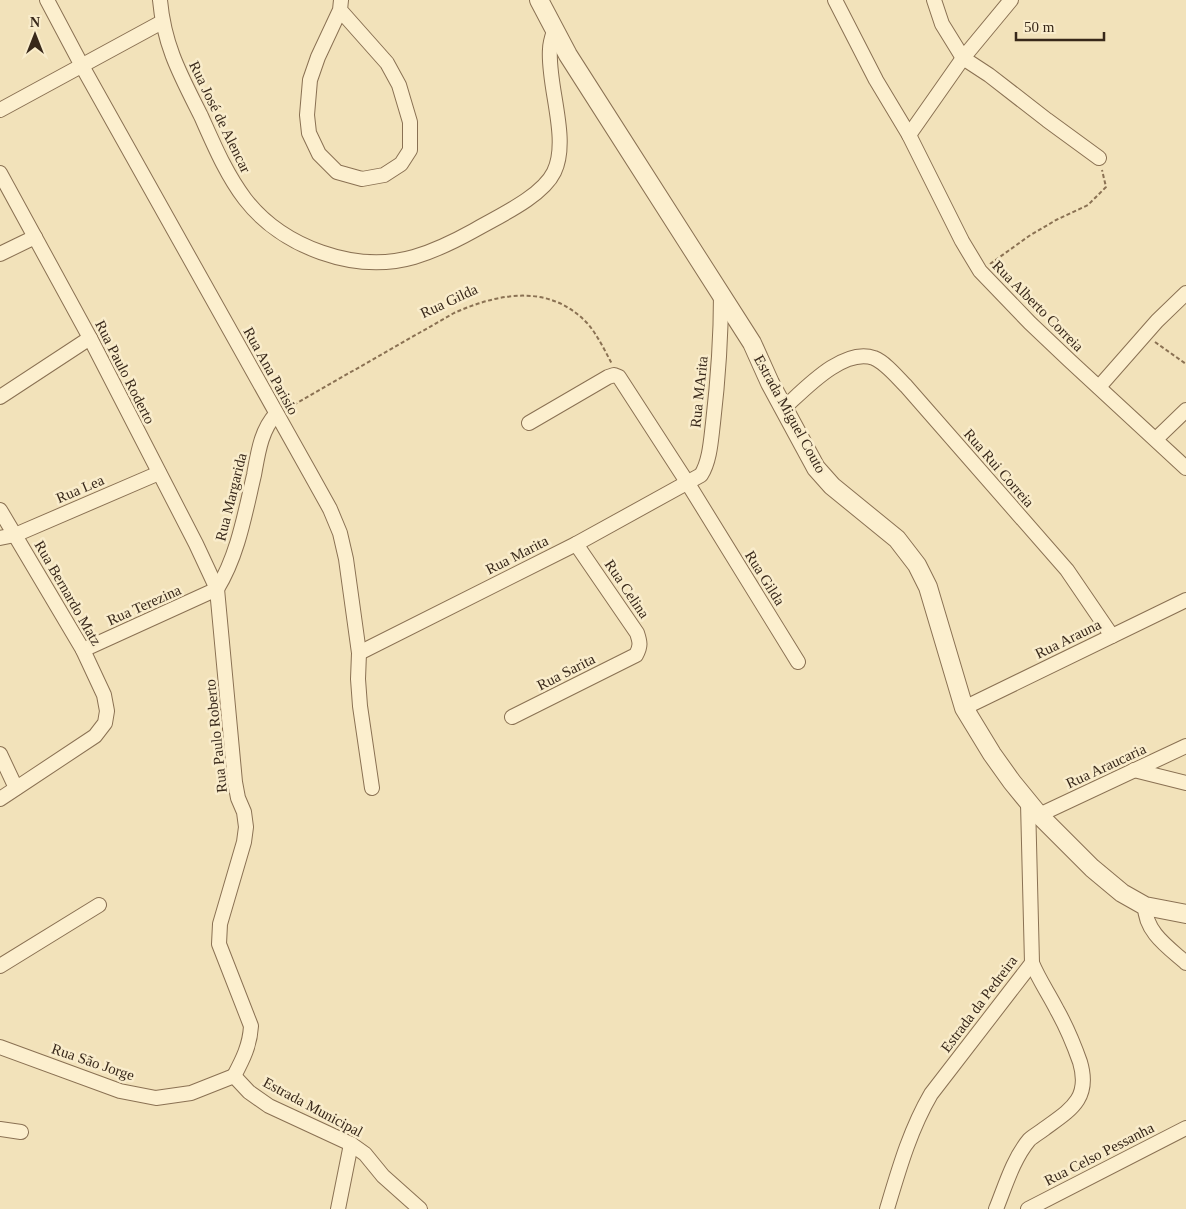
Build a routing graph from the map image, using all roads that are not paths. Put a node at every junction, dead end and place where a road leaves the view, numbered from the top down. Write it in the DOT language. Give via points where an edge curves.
graph roads {
  1 [pos="47,0"];
  2 [pos="160,0"];
  3 [pos="539,0"];
  4 [pos="835,0"];
  5 [pos="934,0"];
  6 [pos="1011,0"];
  7 [pos="341,5"];
  8 [pos="162,22"];
  9 [pos="554,31"];
  10 [pos="963,58"];
  11 [pos="82,66"];
  12 [pos="0,110"];
  13 [pos="909,135"];
  14 [pos="1099,158"];
  15 [pos="0,173"];
  16 [pos="35,237"];
  17 [pos="0,254"];
  18 [pos="1186,293"];
  19 [pos="721,295"];
  20 [pos="90,338"];
  21 [pos="1099,387"];
  22 [pos="0,397"];
  23 [pos="784,408"];
  24 [pos="1186,410"];
  25 [pos="276,414"];
  26 [pos="529,423"];
  27 [pos="1156,439"];
  28 [pos="1186,468"];
  29 [pos="159,473"];
  30 [pos="687,482"];
  31 [pos="0,510"];
  32 [pos="15,535"];
  33 [pos="0,538"];
  34 [pos="576,544"];
  35 [pos="217,588"];
  36 [pos="1186,600"];
  37 [pos="1112,636"];
  38 [pos="83,650"];
  39 [pos="359,653"];
  40 [pos="636,655"];
  41 [pos="798,662"];
  42 [pos="964,708"];
  43 [pos="512,717"];
  44 [pos="1186,746"];
  45 [pos="0,754"];
  46 [pos="1134,770"];
  47 [pos="1186,783"];
  48 [pos="16,788"];
  49 [pos="372,788"];
  50 [pos="0,799"];
  51 [pos="1034,809"];
  52 [pos="99,905"];
  53 [pos="1145,906"];
  54 [pos="1186,914"];
  55 [pos="1032,963"];
  56 [pos="1186,963"];
  57 [pos="0,966"];
  58 [pos="0,1047"];
  59 [pos="234,1076"];
  60 [pos="1186,1128"];
  61 [pos="0,1129"];
  62 [pos="21,1132"];
  63 [pos="351,1144"];
  64 [pos="338,1209"];
  65 [pos="420,1209"];
  66 [pos="887,1209"];
  67 [pos="996,1209"];
  68 [pos="1028,1209"];
  1 -- 11 [label="street, Rua Ana Parisio"];
  2 -- 8 [label="street, Rua José de Alencar"];
  3 -- 9 [label="street, Estrada Miguel Couto"];
  4 -- 13 [label="street, Rua Alberto Correia" via="876,80"];
  5 -- 10 [label="street" via="942,24"];
  6 -- 10 [label="street"];
  7 -- 7 [label="street" via="310,80 309,133 319,154 337,172 362,179 384,175 401,164 410,150 410,122 399,85 387,62"];
  8 -- 9 [label="street, Rua José de Alencar" via="171,53 229,176 246,200 271,226 298,242 336,257 365,262 414,257 459,239 535,194 548,182 558,161 560,134 550,66"];
  8 -- 11 [label="street"];
  9 -- 19 [label="street, Estrada Miguel Couto"];
  10 -- 13 [label="street"];
  10 -- 14 [label="street"];
  11 -- 12 [label="street"];
  11 -- 25 [label="street, Rua Ana Parisio"];
  13 -- 21 [label="street, Rua Alberto Correia" via="980,271"];
  15 -- 16 [label="street, Rua Paulo Roderto"];
  16 -- 17 [label="street"];
  16 -- 20 [label="street, Rua Paulo Roderto"];
  18 -- 21 [label="street"];
  19 -- 23 [label="street, Estrada Miguel Couto" via="752,343"];
  19 -- 30 [label="street, Rua MArita" via="718,381 710,441 704,470"];
  20 -- 22 [label="street"];
  20 -- 29 [label="street, Rua Paulo Roderto"];
  21 -- 27 [label="street, Rua Alberto Correia"];
  23 -- 37 [label="street, Rua Rui Correia" via="839,363 862,356 881,362 906,386 1067,570"];
  23 -- 42 [label="street, Estrada Miguel Couto" via="816,468 832,486 897,539 917,565 928,587"];
  24 -- 27 [label="street"];
  25 -- 35 [label="street, Rua Margarida" via="261,442 240,533 226,574"];
  25 -- 39 [label="street, Rua Ana Parisio" via="330,509 340,534"];
  26 -- 30 [label="street, Rua Gilda" via="614,375 621,380"];
  27 -- 28 [label="street, Rua Alberto Correia"];
  29 -- 32 [label="street, Rua Lea"];
  29 -- 35 [label="street, Rua Paulo Roderto"];
  30 -- 34 [label="street, Rua Marita"];
  30 -- 41 [label="street, Rua Gilda"];
  31 -- 32 [label="street, Rua Bernardo Matz"];
  32 -- 33 [label="street, Rua Lea"];
  32 -- 38 [label="street, Rua Bernardo Matz"];
  34 -- 39 [label="street, Rua Marita"];
  34 -- 40 [label="street, Rua Celina" via="637,633 640,649"];
  35 -- 38 [label="street, Rua Terezina"];
  35 -- 59 [label="street, Rua Paulo Roberto" via="235,782 246,827 220,924 219,944 251,1026 245,1057"];
  36 -- 37 [label="street, Rua Arauna"];
  37 -- 42 [label="street, Rua Arauna"];
  38 -- 48 [label="street, Rua Bernardo Matz" via="104,695 105,723 80,747"];
  39 -- 49 [label="street, Rua Ana Parisio" via="360,706"];
  40 -- 43 [label="street, Rua Sarita"];
  42 -- 51 [label="street, Estrada Miguel Couto" via="992,754"];
  44 -- 46 [label="street, Rua Araucaria"];
  45 -- 48 [label="street"];
  46 -- 47 [label="street"];
  46 -- 51 [label="street, Rua Araucaria"];
  48 -- 50 [label="street"];
  51 -- 53 [label="street, Estrada Miguel Couto" via="1092,868 1122,893"];
  51 -- 55 [label="street, Estrada da Pedreira"];
  52 -- 57 [label="street"];
  53 -- 54 [label="street, Estrada Miguel Couto"];
  53 -- 56 [label="street" via="1145,916 1160,940"];
  55 -- 66 [label="street, Estrada da Pedreira" via="931,1094 910,1136"];
  55 -- 67 [label="street" via="1072,1041 1083,1083 1081,1096 1072,1108 1029,1140 1018,1156"];
  58 -- 59 [label="street, Rua São Jorge" via="120,1091 156,1098 191,1093"];
  59 -- 63 [label="street, Estrada Municipal" via="269,1106"];
  60 -- 68 [label="street, Rua Celso Pessanha"];
  61 -- 62 [label="street"];
  63 -- 64 [label="street"];
  63 -- 65 [label="street, Estrada Municipal"];
}
